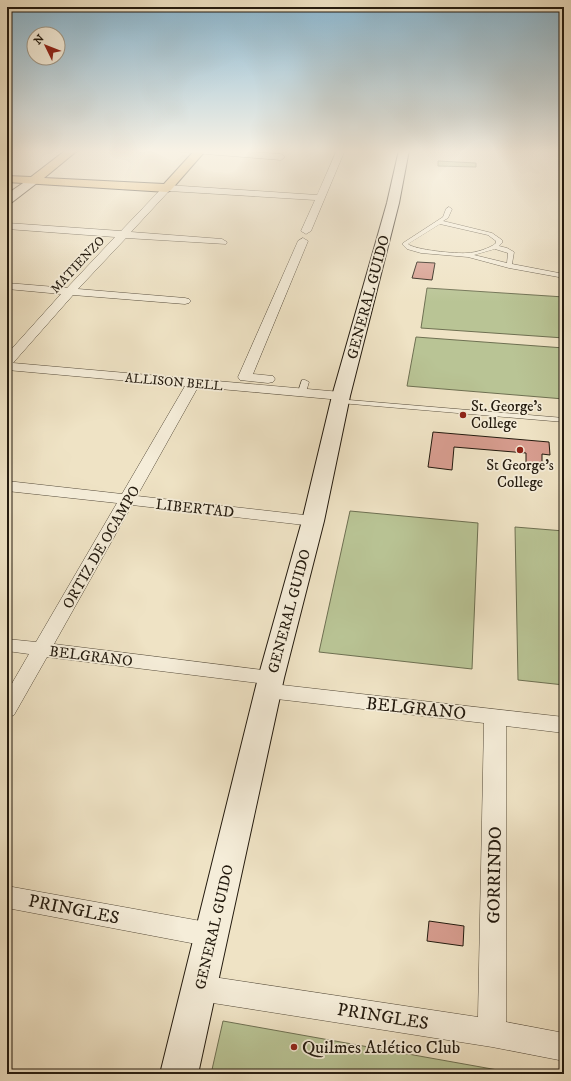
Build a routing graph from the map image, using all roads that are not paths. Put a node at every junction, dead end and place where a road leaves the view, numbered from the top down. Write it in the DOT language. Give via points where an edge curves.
graph roads {
  1 [pos="155,200"];
  2 [pos="320,200"];
  3 [pos="394,200"];
  4 [pos="449,209"];
  5 [pos="440,222"];
  6 [pos="7,226"];
  7 [pos="123,235"];
  8 [pos="222,242"];
  9 [pos="495,247"];
  10 [pos="468,255"];
  11 [pos="509,266"];
  12 [pos="564,276"];
  13 [pos="7,286"];
  14 [pos="70,292"];
  15 [pos="185,301"];
  16 [pos="7,362"];
  17 [pos="7,366"];
  18 [pos="194,383"];
  19 [pos="303,387"];
  20 [pos="342,394"];
  21 [pos="564,420"];
  22 [pos="7,486"];
  23 [pos="128,500"];
  24 [pos="312,521"];
  25 [pos="7,645"];
  26 [pos="42,650"];
  27 [pos="269,685"];
  28 [pos="7,710"];
  29 [pos="495,717"];
  30 [pos="564,725"];
  31 [pos="7,897"];
  32 [pos="212,935"];
  33 [pos="200,988"];
  34 [pos="492,1033"];
  35 [pos="564,1048"];
  36 [pos="179,1074"];
  1 -- 7 [label="street, MATIENZO"];
  2 -- 19 [label="street" via="245,377"];
  3 -- 20 [label="main road, GENERAL GUIDO"];
  4 -- 5 [label="lane" via="447,216"];
  5 -- 9 [label="lane" via="490,234 499,240"];
  5 -- 10 [label="lane" via="405,244 409,248 421,251"];
  6 -- 7 [label="street"];
  7 -- 8 [label="street"];
  7 -- 14 [label="street, MATIENZO"];
  9 -- 10 [label="lane"];
  9 -- 11 [label="lane" via="511,252"];
  10 -- 11 [label="lane"];
  11 -- 12 [label="lane"];
  13 -- 14 [label="street"];
  14 -- 15 [label="street"];
  14 -- 16 [label="street, MATIENZO"];
  17 -- 18 [label="street, ALLISON BELL"];
  18 -- 19 [label="street, ALLISON BELL"];
  18 -- 23 [label="street, ORTIZ DE OCAMPO"];
  19 -- 20 [label="street"];
  20 -- 21 [label="lane"];
  20 -- 24 [label="main road, GENERAL GUIDO"];
  22 -- 23 [label="street, LIBERTAD"];
  23 -- 24 [label="street, LIBERTAD"];
  23 -- 26 [label="street, ORTIZ DE OCAMPO"];
  24 -- 27 [label="main road, GENERAL GUIDO"];
  25 -- 26 [label="street, BELGRANO"];
  26 -- 27 [label="street, BELGRANO"];
  26 -- 28 [label="street, ORTIZ DE OCAMPO"];
  27 -- 29 [label="street, BELGRANO"];
  27 -- 32 [label="main road, GENERAL GUIDO"];
  29 -- 30 [label="street, BELGRANO"];
  29 -- 34 [label="street, GORRINDO"];
  31 -- 32 [label="street, PRINGLES"];
  32 -- 33 [label="main road, GENERAL GUIDO"];
  33 -- 34 [label="street, PRINGLES"];
  33 -- 36 [label="main road, GENERAL GUIDO"];
  34 -- 35 [label="street, PRINGLES"];
}
